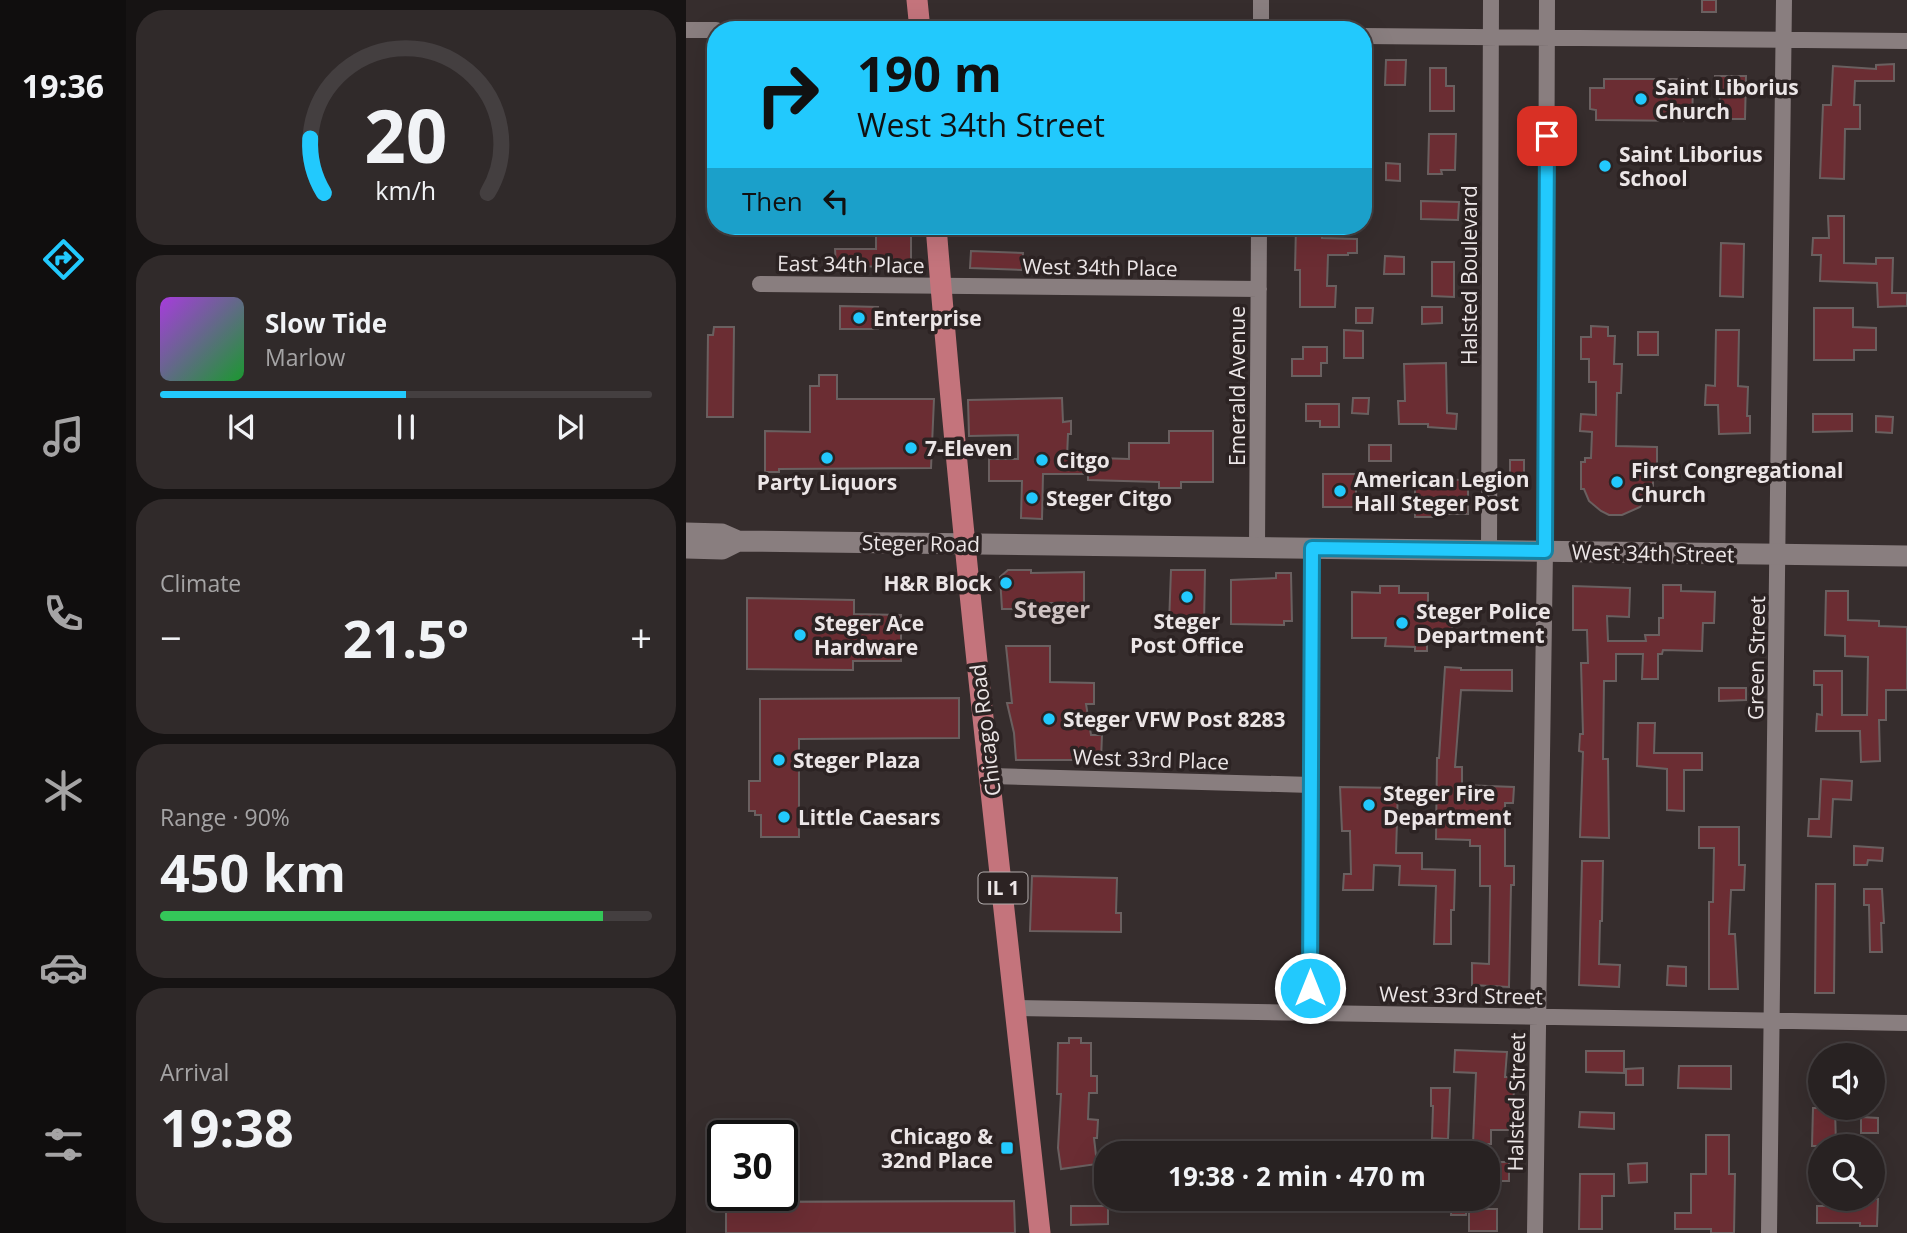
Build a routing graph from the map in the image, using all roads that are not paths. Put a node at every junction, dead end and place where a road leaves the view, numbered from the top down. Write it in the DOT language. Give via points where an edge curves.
graph roads {
  1 [pos="917,0"];
  2 [pos="1261,0"];
  3 [pos="1491,0"];
  4 [pos="1547,0"];
  5 [pos="1784,0"];
  6 [pos="919,21"];
  7 [pos="1261,21"];
  8 [pos="686,30"];
  9 [pos="707,30"];
  10 [pos="1372,36"];
  11 [pos="1490,37"];
  12 [pos="1547,37"];
  13 [pos="1783,40"];
  14 [pos="1907,41"];
  15 [pos="937,235"];
  16 [pos="1259,235"];
  17 [pos="760,284"];
  18 [pos="941,286"];
  19 [pos="1259,289"];
  20 [pos="686,533"];
  21 [pos="738,541"];
  22 [pos="964,544"];
  23 [pos="1104,546"];
  24 [pos="686,548"];
  25 [pos="1257,548"];
  26 [pos="1312,548"];
  27 [pos="1489,551"];
  28 [pos="1545,551"];
  29 [pos="1778,554"];
  30 [pos="1907,556"];
  31 [pos="991,776"];
  32 [pos="1311,785"];
  33 [pos="1015,1008"];
  34 [pos="1310,1014"];
  35 [pos="1538,1018"];
  36 [pos="1772,1022"];
  37 [pos="1907,1023"];
  38 [pos="1040,1233"];
  39 [pos="1535,1233"];
  40 [pos="1769,1233"];
  1 -- 6 [label="main road"];
  2 -- 7 [label="street"];
  3 -- 11 [label="street, Halsted Boulevard"];
  4 -- 12 [label="street"];
  5 -- 13 [label="street, Green Street"];
  8 -- 9 [label="street"];
  10 -- 11 [label="street"];
  11 -- 12 [label="street"];
  11 -- 27 [label="street, Halsted Boulevard"];
  12 -- 13 [label="street"];
  12 -- 28 [label="street"];
  13 -- 14 [label="street"];
  13 -- 29 [label="street, Green Street"];
  15 -- 18 [label="main road, Chicago Road / IL 1"];
  16 -- 19 [label="street, Emerald Avenue"];
  17 -- 18 [label="street, East 34th Place"];
  18 -- 19 [label="street, West 34th Place"];
  18 -- 22 [label="main road, Chicago Road / IL 1"];
  19 -- 25 [label="street, Emerald Avenue"];
  20 -- 21 [label="street, Steger Road" via="722,534"];
  21 -- 22 [label="street, Steger Road"];
  21 -- 24 [label="street, Steger Road" via="722,549"];
  22 -- 23 [label="street, Steger Road"];
  22 -- 31 [label="main road, Chicago Road / IL 1"];
  23 -- 25 [label="street, West 34th Street"];
  25 -- 26 [label="street, West 34th Street"];
  26 -- 27 [label="street, West 34th Street"];
  26 -- 32 [label="street"];
  27 -- 28 [label="street, West 34th Street"];
  28 -- 29 [label="street, West 34th Street"];
  28 -- 35 [label="street, Halsted Street"];
  29 -- 30 [label="street, West 34th Street"];
  29 -- 36 [label="street, Green Street"];
  31 -- 32 [label="street, West 33rd Place"];
  31 -- 33 [label="main road, Chicago Road / IL 1"];
  32 -- 34 [label="street"];
  33 -- 34 [label="street, West 33rd Street"];
  33 -- 38 [label="main road, Chicago Road / IL 1"];
  34 -- 35 [label="street, West 33rd Street"];
  35 -- 36 [label="street, West 33rd Street"];
  35 -- 39 [label="street, Halsted Street"];
  36 -- 37 [label="street, West 33rd Street"];
  36 -- 40 [label="street, Green Street"];
}
